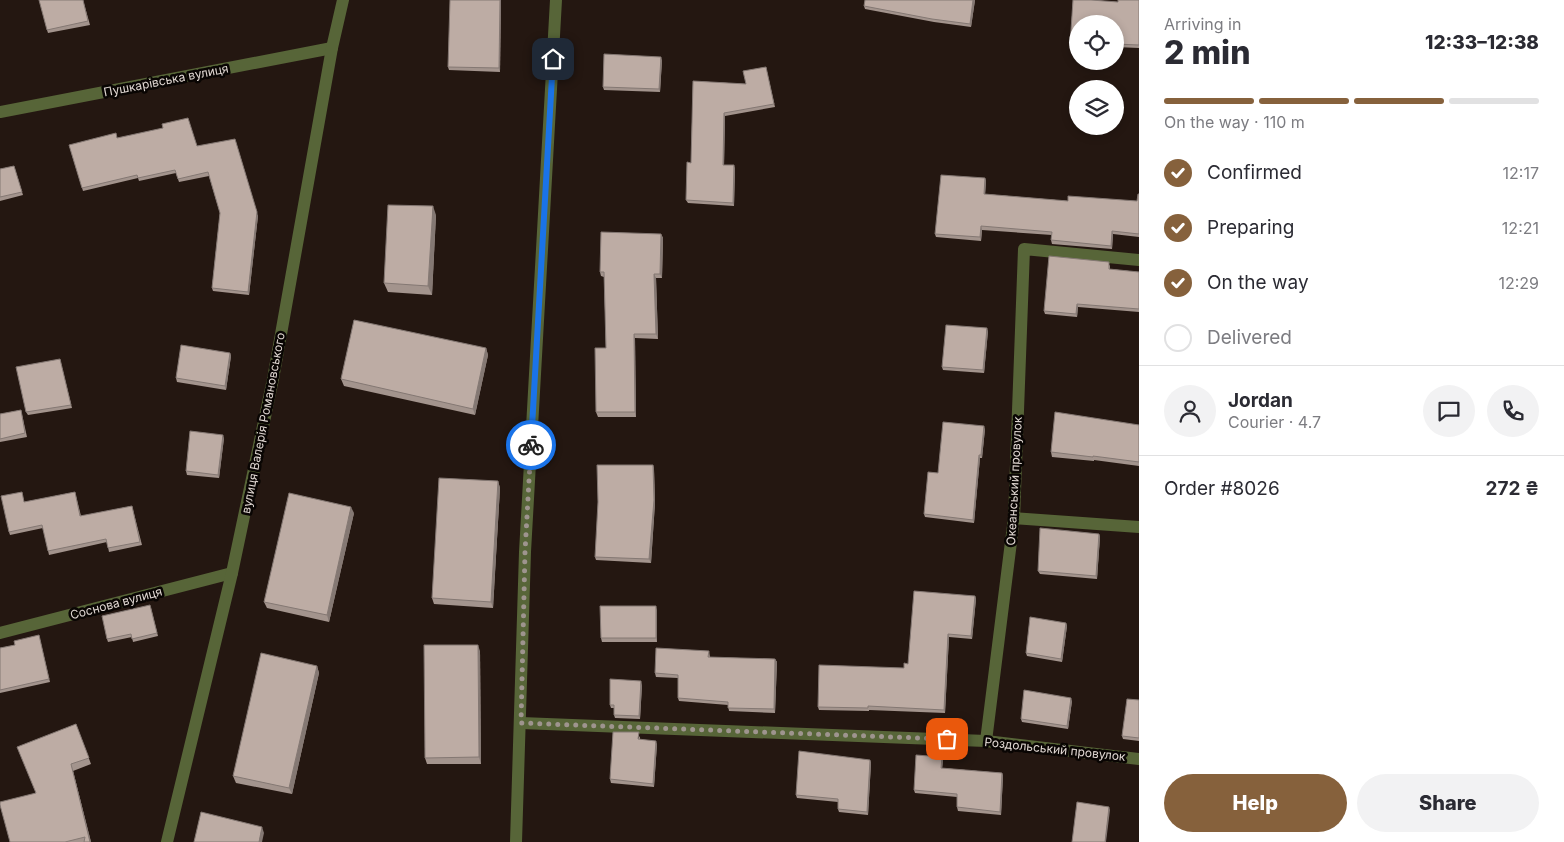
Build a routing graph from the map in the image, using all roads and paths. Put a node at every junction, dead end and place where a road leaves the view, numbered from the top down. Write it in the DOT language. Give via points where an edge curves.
graph roads {
  1 [pos="343,0"];
  2 [pos="556,0"];
  3 [pos="332,48"];
  4 [pos="0,112"];
  5 [pos="1139,260"];
  6 [pos="1014,518"];
  7 [pos="1139,528"];
  8 [pos="232,573"];
  9 [pos="0,633"];
  10 [pos="521,723"];
  11 [pos="986,741"];
  12 [pos="1139,759"];
  13 [pos="167,842"];
  14 [pos="516,842"];
  1 -- 3 [label="street, вулиця Валерія Романовського"];
  2 -- 10 [label="street" via="525,552"];
  3 -- 4 [label="street, Пушкарівська вулиця"];
  3 -- 8 [label="street, вулиця Валерія Романовського" via="273,379"];
  5 -- 6 [label="street, Океанський провулок" via="1024,249"];
  6 -- 7 [label="street"];
  6 -- 11 [label="street, Океанський провулок"];
  8 -- 9 [label="street, Соснова вулиця"];
  8 -- 13 [label="street, вулиця Валерія Романовського"];
  10 -- 11 [label="street, Роздольський провулок"];
  10 -- 14 [label="street"];
  11 -- 12 [label="street, Роздольський провулок"];
}
